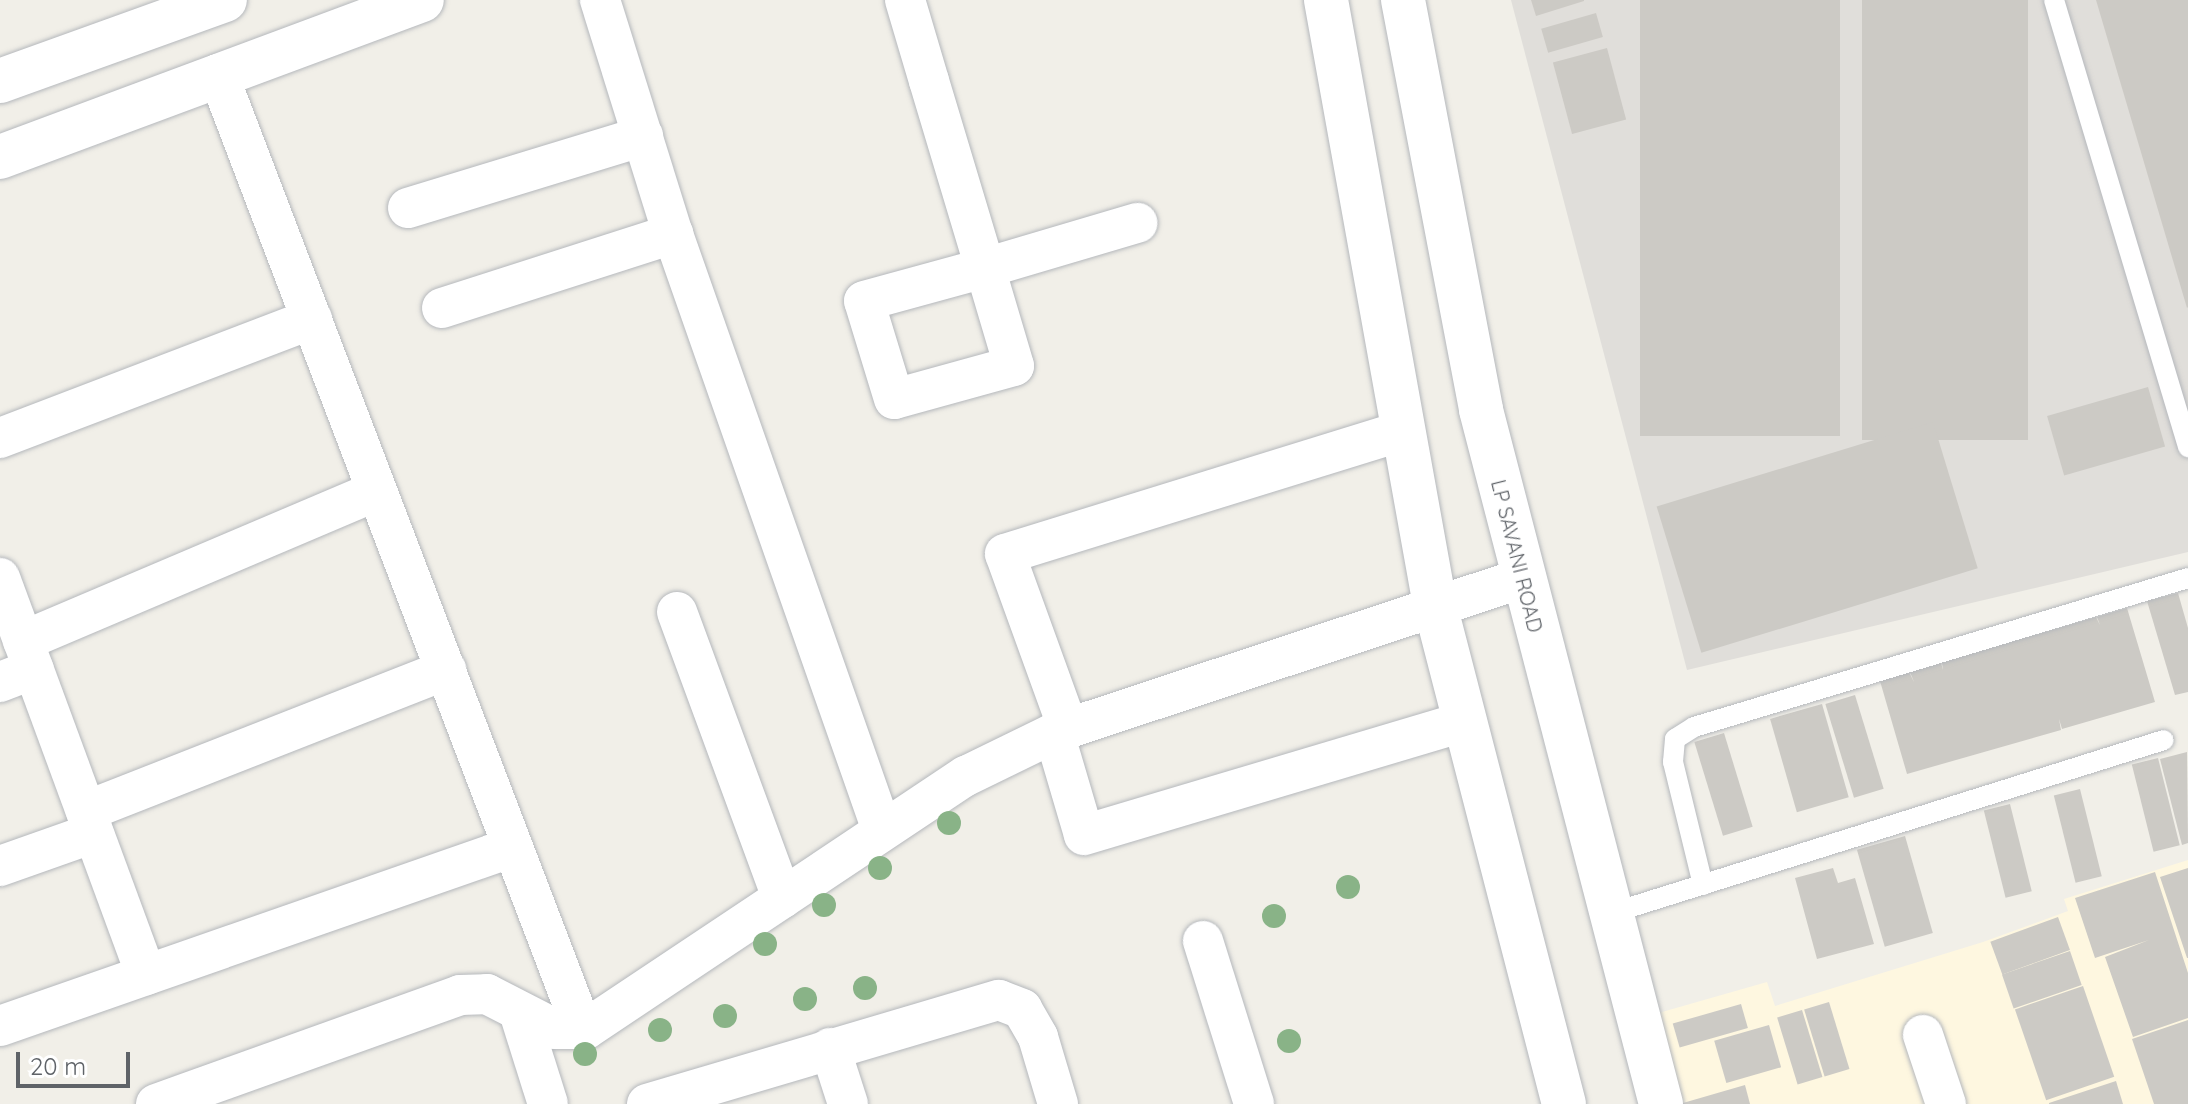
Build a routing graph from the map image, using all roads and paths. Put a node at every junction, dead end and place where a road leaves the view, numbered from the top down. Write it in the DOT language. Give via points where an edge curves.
graph roads {
  1 [pos="225,0"];
  2 [pos="422,0"];
  3 [pos="600,0"];
  4 [pos="905,0"];
  5 [pos="1326,0"];
  6 [pos="1403,0"];
  7 [pos="2054,0"];
  8 [pos="218,74"];
  9 [pos="0,81"];
  10 [pos="643,136"];
  11 [pos="0,157"];
  12 [pos="408,208"];
  13 [pos="1137,223"];
  14 [pos="673,234"];
  15 [pos="442,308"];
  16 [pos="312,319"];
  17 [pos="1400,432"];
  18 [pos="0,438"];
  19 [pos="2187,441"];
  20 [pos="377,491"];
  21 [pos="0,578"];
  22 [pos="2188,578"];
  23 [pos="1521,579"];
  24 [pos="1435,605"];
  25 [pos="677,612"];
  26 [pos="19,664"];
  27 [pos="446,670"];
  28 [pos="1463,722"];
  29 [pos="1061,730"];
  30 [pos="2164,740"];
  31 [pos="90,822"];
  32 [pos="882,830"];
  33 [pos="513,847"];
  34 [pos="0,866"];
  35 [pos="1703,885"];
  36 [pos="782,898"];
  37 [pos="1612,913"];
  38 [pos="1203,941"];
  39 [pos="146,975"];
  40 [pos="519,1012"];
  41 [pos="0,1026"];
  42 [pos="582,1028"];
  43 [pos="1923,1035"];
  44 [pos="830,1048"];
  45 [pos="643,1095"];
  46 [pos="156,1104"];
  47 [pos="548,1104"];
  48 [pos="848,1104"];
  49 [pos="1058,1104"];
  50 [pos="1254,1104"];
  51 [pos="1564,1104"];
  52 [pos="1661,1104"];
  53 [pos="1946,1104"];
  1 -- 9 [label="main road"];
  2 -- 8 [label="main road"];
  3 -- 10 [label="street"];
  4 -- 13 [label="street" via="985,268"];
  5 -- 17 [label="main road"];
  6 -- 23 [label="main road, LP SAVANI ROAD" via="1481,410"];
  7 -- 19 [label="lane"];
  8 -- 11 [label="main road"];
  8 -- 16 [label="street"];
  10 -- 12 [label="street"];
  10 -- 14 [label="street"];
  14 -- 15 [label="street"];
  14 -- 32 [label="street"];
  16 -- 18 [label="street"];
  16 -- 20 [label="street"];
  17 -- 24 [label="main road"];
  17 -- 29 [label="street" via="1005,554"];
  20 -- 26 [label="street"];
  20 -- 27 [label="street"];
  21 -- 26 [label="street"];
  22 -- 35 [label="lane" via="1694,727 1675,739 1673,762"];
  23 -- 24 [label="street"];
  23 -- 37 [label="main road, LP SAVANI ROAD"];
  24 -- 28 [label="main road"];
  24 -- 29 [label="street"];
  25 -- 36 [label="street"];
  26 -- 31 [label="street"];
  27 -- 31 [label="street"];
  27 -- 33 [label="street"];
  28 -- 29 [label="street" via="1084,835"];
  28 -- 51 [label="main road"];
  29 -- 32 [label="street" via="966,776"];
  30 -- 35 [label="lane"];
  31 -- 34 [label="street"];
  31 -- 39 [label="street"];
  32 -- 36 [label="street"];
  33 -- 39 [label="street"];
  33 -- 42 [label="street"];
  35 -- 37 [label="lane"];
  36 -- 42 [label="street"];
  37 -- 52 [label="main road, LP SAVANI ROAD"];
  38 -- 50 [label="street"];
  39 -- 41 [label="street"];
  40 -- 42 [label="street" via="555,1029"];
  40 -- 46 [label="street" via="487,994 460,995"];
  40 -- 47 [label="street"];
  43 -- 53 [label="street"];
  44 -- 45 [label="street"];
  44 -- 48 [label="street"];
  44 -- 49 [label="street" via="999,1000 1022,1009 1038,1037"];
}
